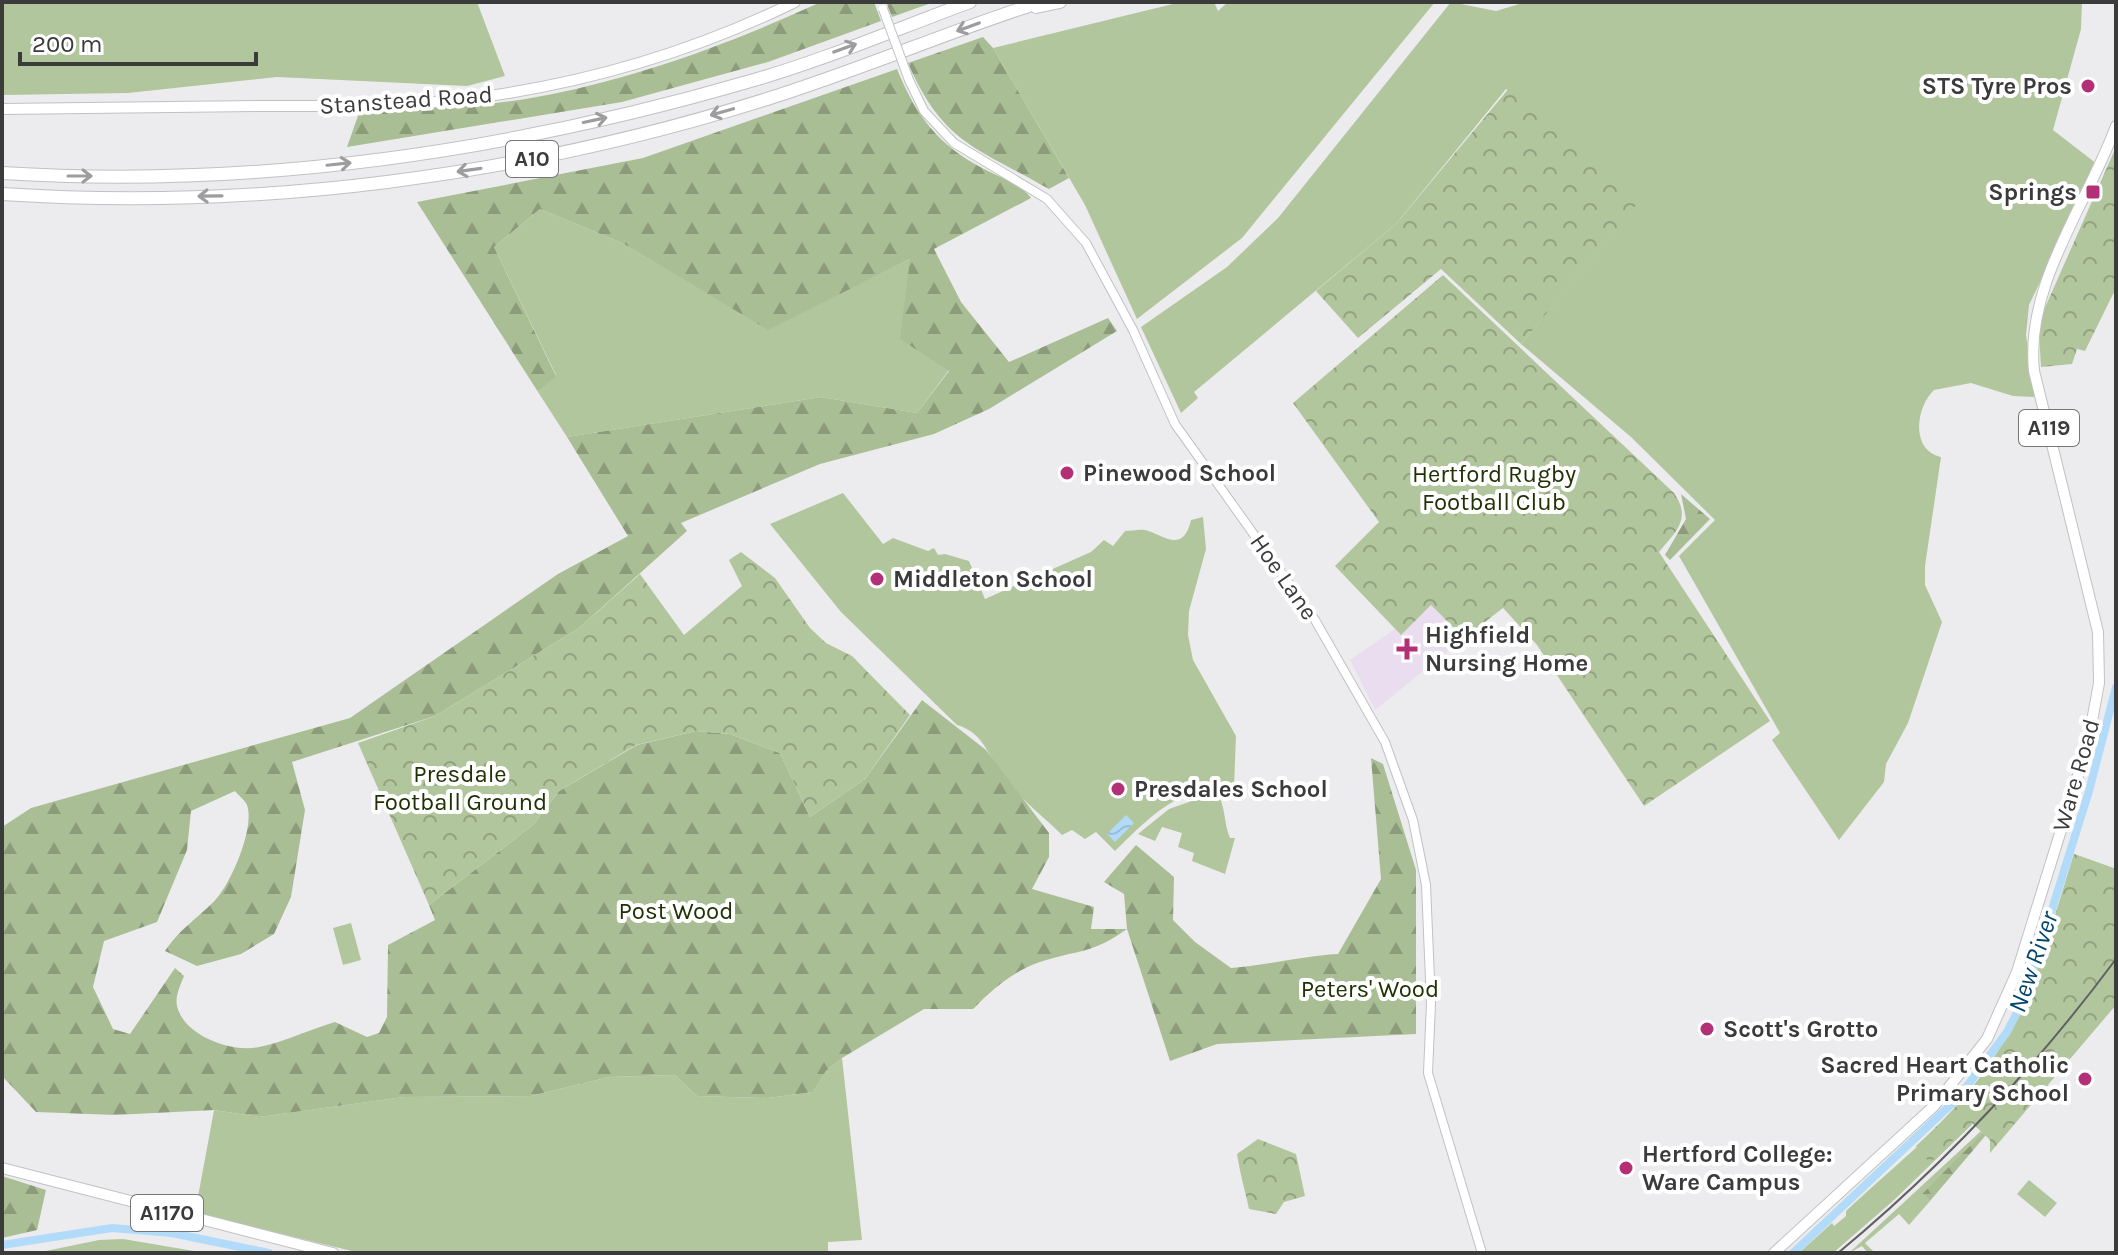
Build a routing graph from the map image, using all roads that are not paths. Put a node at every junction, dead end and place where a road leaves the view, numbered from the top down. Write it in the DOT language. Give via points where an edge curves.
graph roads {
  1 [pos="795,2"];
  2 [pos="970,2"];
  3 [pos="1041,2"];
  4 [pos="1060,2"];
  5 [pos="881,5"];
  6 [pos="1009,12"];
  7 [pos="2,109"];
  8 [pos="2116,126"];
  9 [pos="2,173"];
  10 [pos="2,194"];
  11 [pos="2,1168"];
  12 [pos="333,1253"];
  13 [pos="1482,1253"];
  14 [pos="1774,1253"];
  1 -- 7 [label="main road, Stanstead Road" via="640,63 480,97 374,105"];
  9 -- 2 [label="highway, A10, one-way" via="240,175 504,140 758,79"];
  3 -- 6 [label="highway, A10"];
  4 -- 6 [label="highway"];
  5 -- 13 [label="street, Hoe Lane, bridge" via="924,111 954,143 1047,199 1086,243 1175,424 1315,620 1385,742 1413,820 1426,885 1428,1073"];
  6 -- 10 [label="highway, A10, one-way" via="768,99 510,164 240,196"];
  8 -- 14 [label="main road, Ware Road / A119" via="2041,296 2032,336 2034,371 2098,632 2099,683 2088,743 2017,972 1987,1039 1934,1106"];
  11 -- 12 [label="main road, A1170"];
}
